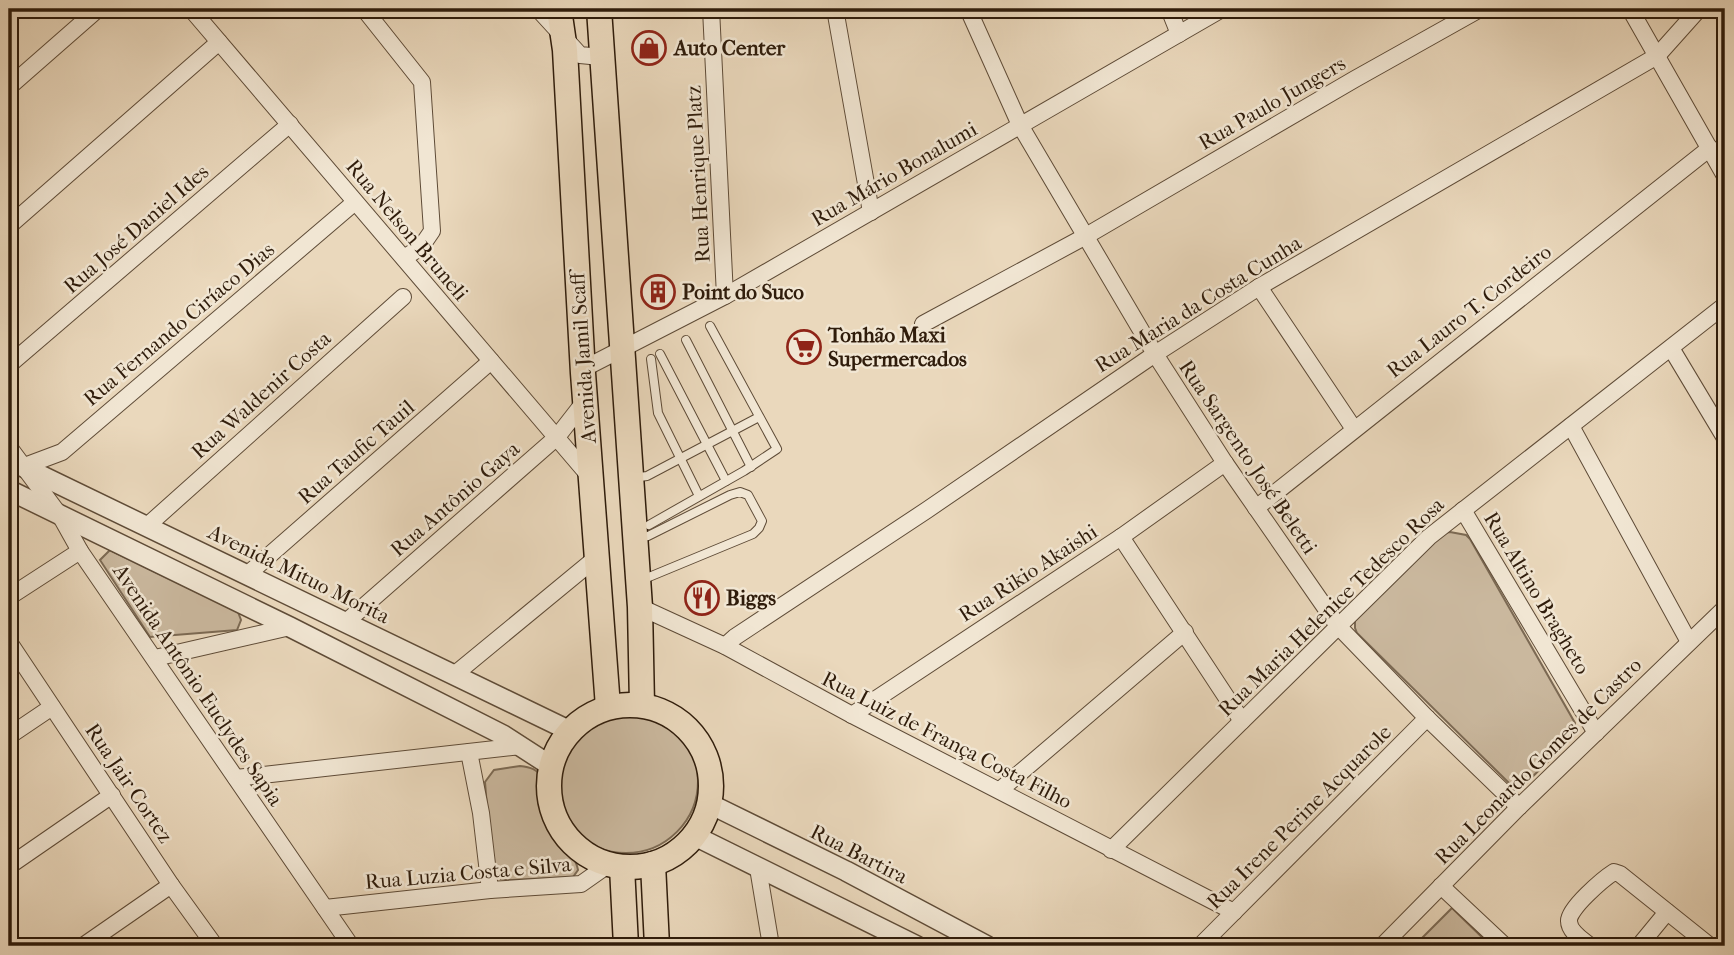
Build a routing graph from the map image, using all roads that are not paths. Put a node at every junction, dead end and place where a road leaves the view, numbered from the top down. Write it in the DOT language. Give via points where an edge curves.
graph roads {
  1 [pos="98,9"];
  2 [pos="191,9"];
  3 [pos="364,9"];
  4 [pos="538,9"];
  5 [pos="598,9"];
  6 [pos="711,9"];
  7 [pos="835,9"];
  8 [pos="968,9"];
  9 [pos="1169,9"];
  10 [pos="1222,9"];
  11 [pos="1480,9"];
  12 [pos="1630,9"];
  13 [pos="1699,9"];
  14 [pos="560,20"];
  15 [pos="1179,34"];
  16 [pos="219,42"];
  17 [pos="601,57"];
  18 [pos="1657,57"];
  19 [pos="9,87"];
  20 [pos="290,124"];
  21 [pos="1020,125"];
  22 [pos="1710,148"];
  23 [pos="1725,176"];
  24 [pos="355,202"];
  25 [pos="871,212"];
  26 [pos="9,226"];
  27 [pos="1086,236"];
  28 [pos="404,258"];
  29 [pos="1259,287"];
  30 [pos="725,296"];
  31 [pos="403,297"];
  32 [pos="1725,305"];
  33 [pos="923,324"];
  34 [pos="710,326"];
  35 [pos="686,340"];
  36 [pos="621,348"];
  37 [pos="1671,348"];
  38 [pos="660,354"];
  39 [pos="1155,354"];
  40 [pos="651,359"];
  41 [pos="491,361"];
  42 [pos="9,365"];
  43 [pos="583,369"];
  44 [pos="585,401"];
  45 [pos="760,416"];
  46 [pos="1571,426"];
  47 [pos="1354,429"];
  48 [pos="731,430"];
  49 [pos="556,437"];
  50 [pos="1725,438"];
  51 [pos="705,444"];
  52 [pos="9,447"];
  53 [pos="680,459"];
  54 [pos="1225,463"];
  55 [pos="16,464"];
  56 [pos="751,467"];
  57 [pos="591,478"];
  58 [pos="630,478"];
  59 [pos="726,481"];
  60 [pos="9,490"];
  61 [pos="699,496"];
  62 [pos="1256,508"];
  63 [pos="1463,510"];
  64 [pos="61,517"];
  65 [pos="649,524"];
  66 [pos="148,526"];
  67 [pos="648,536"];
  68 [pos="1121,537"];
  69 [pos="80,551"];
  70 [pos="596,558"];
  71 [pos="248,574"];
  72 [pos="649,577"];
  73 [pos="9,597"];
  74 [pos="640,607"];
  75 [pos="1725,608"];
  76 [pos="346,622"];
  77 [pos="1338,626"];
  78 [pos="290,627"];
  79 [pos="1185,632"];
  80 [pos="9,642"];
  81 [pos="1689,642"];
  82 [pos="725,646"];
  83 [pos="155,658"];
  84 [pos="454,675"];
  85 [pos="642,705"];
  86 [pos="52,707"];
  87 [pos="608,707"];
  88 [pos="852,715"];
  89 [pos="1427,718"];
  90 [pos="1242,721"];
  91 [pos="570,731"];
  92 [pos="1596,733"];
  93 [pos="9,736"];
  94 [pos="521,746"];
  95 [pos="469,752"];
  96 [pos="551,766"];
  97 [pos="236,778"];
  98 [pos="1000,790"];
  99 [pos="112,795"];
  100 [pos="710,804"];
  101 [pos="1519,807"];
  102 [pos="695,836"];
  103 [pos="1111,850"];
  104 [pos="653,864"];
  105 [pos="9,866"];
  106 [pos="615,866"];
  107 [pos="758,867"];
  108 [pos="171,885"];
  109 [pos="1441,886"];
  110 [pos="490,890"];
  111 [pos="325,908"];
  112 [pos="1234,912"];
  113 [pos="1667,912"];
  114 [pos="83,946"];
  115 [pos="215,946"];
  116 [pos="351,946"];
  117 [pos="626,946"];
  118 [pos="657,946"];
  119 [pos="771,946"];
  120 [pos="917,946"];
  121 [pos="987,946"];
  122 [pos="1200,946"];
  123 [pos="1382,946"];
  124 [pos="1505,946"];
  125 [pos="1590,946"];
  126 [pos="1639,946"];
  127 [pos="1710,946"];
  1 -- 19 [label="street"];
  2 -- 16 [label="street, Rua Nelson Bruneli"];
  3 -- 28 [label="street" via="422,82 432,231 421,247"];
  4 -- 14 [label="street"];
  5 -- 17 [label="main road, Avenida Jamil Scaff"];
  6 -- 30 [label="street, Rua Henrique Platz"];
  7 -- 25 [label="street"];
  8 -- 21 [label="street, Rua Sargento José Beletti"];
  9 -- 15 [label="street"];
  10 -- 15 [label="street, Rua Mário Bonalumi"];
  11 -- 27 [label="street, Rua Paulo Jungers"];
  12 -- 18 [label="street"];
  13 -- 18 [label="street, Rua Maria da Costa Cunha"];
  14 -- 17 [label="street" via="580,55"];
  14 -- 43 [label="main road, Avenida Jamil Scaff"];
  15 -- 21 [label="street, Rua Mário Bonalumi"];
  16 -- 20 [label="street, Rua Nelson Bruneli"];
  16 -- 26 [label="street"];
  17 -- 36 [label="main road, Avenida Jamil Scaff"];
  18 -- 22 [label="street"];
  18 -- 29 [label="street, Rua Maria da Costa Cunha"];
  20 -- 24 [label="street, Rua Nelson Bruneli"];
  20 -- 42 [label="street, Rua José Daniel Ides"];
  21 -- 25 [label="street, Rua Mário Bonalumi"];
  21 -- 27 [label="street, Rua Sargento José Beletti"];
  22 -- 23 [label="street"];
  22 -- 47 [label="street, Rua Lauro T. Cordeiro"];
  24 -- 28 [label="street, Rua Nelson Bruneli"];
  24 -- 55 [label="street, Rua Fernando Ciríaco Dias" via="61,452"];
  25 -- 30 [label="street, Rua Mário Bonalumi"];
  27 -- 33 [label="street, Rua Paulo Jungers"];
  27 -- 39 [label="street, Rua Sargento José Beletti"];
  28 -- 41 [label="street, Rua Nelson Bruneli"];
  29 -- 39 [label="street, Rua Maria da Costa Cunha"];
  29 -- 47 [label="street"];
  30 -- 36 [label="street, Rua Mário Bonalumi"];
  31 -- 66 [label="street, Rua Waldenir Costa"];
  32 -- 37 [label="street, Rua Maria Helenice Tedesco Rosa"];
  34 -- 45 [label="lane"];
  35 -- 48 [label="lane"];
  36 -- 43 [label="street, Rua Mário Bonalumi"];
  36 -- 58 [label="main road, Avenida Jamil Scaff"];
  37 -- 46 [label="street, Rua Maria Helenice Tedesco Rosa"];
  37 -- 50 [label="street"];
  38 -- 51 [label="lane"];
  39 -- 54 [label="street, Rua Sargento José Beletti"];
  39 -- 82 [label="street, Rua Maria da Costa Cunha"];
  40 -- 53 [label="lane" via="658,413"];
  41 -- 49 [label="street, Rua Nelson Bruneli"];
  41 -- 71 [label="street, Rua Taufic Tauil"];
  43 -- 44 [label="main road, Avenida Jamil Scaff"];
  44 -- 49 [label="street, Rua Antônio Gaya"];
  44 -- 57 [label="main road, Avenida Jamil Scaff"];
  45 -- 48 [label="lane"];
  45 -- 56 [label="lane" via="777,449"];
  46 -- 63 [label="street, Rua Maria Helenice Tedesco Rosa"];
  46 -- 81 [label="street"];
  47 -- 62 [label="street, Rua Lauro T. Cordeiro"];
  48 -- 51 [label="lane"];
  48 -- 56 [label="lane"];
  49 -- 57 [label="street, Rua Nelson Bruneli"];
  49 -- 76 [label="street, Rua Antônio Gaya"];
  51 -- 53 [label="lane"];
  51 -- 59 [label="lane"];
  52 -- 55 [label="street, Avenida Antônio Euclydes Sapia"];
  53 -- 58 [label="lane" via="647,476"];
  53 -- 61 [label="lane"];
  54 -- 62 [label="street, Rua Sargento José Beletti"];
  54 -- 68 [label="street, Rua Rikio Akaishi"];
  55 -- 64 [label="street, Avenida Antônio Euclydes Sapia"];
  55 -- 66 [label="street, Avenida Mituo Morita"];
  56 -- 59 [label="lane"];
  57 -- 70 [label="main road, Avenida Jamil Scaff"];
  58 -- 74 [label="main road, Avenida Jamil Scaff"];
  59 -- 61 [label="lane"];
  60 -- 64 [label="street"];
  61 -- 65 [label="lane"];
  62 -- 77 [label="street, Rua Sargento José Beletti"];
  63 -- 77 [label="street, Rua Maria Helenice Tedesco Rosa"];
  63 -- 92 [label="street, Rua Altino Bragheto"];
  64 -- 69 [label="street, Avenida Antônio Euclydes Sapia"];
  64 -- 78 [label="street"];
  66 -- 71 [label="street, Avenida Mituo Morita"];
  67 -- 72 [label="lane" via="740,492 748,495 762,521 753,534"];
  68 -- 79 [label="street"];
  68 -- 88 [label="street, Rua Rikio Akaishi"];
  69 -- 73 [label="street"];
  69 -- 83 [label="street, Avenida Antônio Euclydes Sapia"];
  70 -- 84 [label="street"];
  70 -- 87 [label="main road, Avenida Jamil Scaff"];
  71 -- 76 [label="street, Avenida Mituo Morita"];
  74 -- 82 [label="street, Rua Luiz de França Costa Filho"];
  74 -- 85 [label="main road, Avenida Jamil Scaff"];
  75 -- 81 [label="street, Rua Leonardo Gomes de Castro"];
  76 -- 84 [label="street, Avenida Mituo Morita"];
  77 -- 89 [label="street, Rua Sargento José Beletti"];
  77 -- 90 [label="street, Rua Maria Helenice Tedesco Rosa"];
  78 -- 83 [label="street"];
  78 -- 94 [label="street"];
  79 -- 90 [label="street"];
  79 -- 98 [label="street"];
  80 -- 86 [label="street, Rua Jair Cortez"];
  81 -- 92 [label="street, Rua Leonardo Gomes de Castro"];
  82 -- 88 [label="street, Rua Luiz de França Costa Filho"];
  83 -- 97 [label="street, Avenida Antônio Euclydes Sapia"];
  84 -- 91 [label="street, Avenida Mituo Morita"];
  85 -- 87 [label="main road"];
  85 -- 100 [label="main road" via="668,713 689,729 704,751 711,777"];
  86 -- 93 [label="street"];
  86 -- 99 [label="street, Rua Jair Cortez"];
  87 -- 91 [label="main road" via="587,716"];
  88 -- 98 [label="street, Rua Luiz de França Costa Filho"];
  89 -- 101 [label="street, Rua Sargento José Beletti"];
  89 -- 112 [label="street, Rua Irene Perine Acquarole"];
  90 -- 103 [label="street, Rua Maria Helenice Tedesco Rosa"];
  91 -- 96 [label="main road"];
  92 -- 101 [label="street, Rua Leonardo Gomes de Castro"];
  94 -- 95 [label="street"];
  94 -- 96 [label="street"];
  95 -- 97 [label="street"];
  95 -- 110 [label="street"];
  96 -- 106 [label="main road" via="549,794 556,820 573,843"];
  97 -- 111 [label="street, Avenida Antônio Euclydes Sapia"];
  98 -- 103 [label="street, Rua Luiz de França Costa Filho"];
  99 -- 105 [label="street"];
  99 -- 108 [label="street, Rua Jair Cortez"];
  100 -- 102 [label="main road"];
  100 -- 121 [label="street, Rua Bartira"];
  101 -- 109 [label="street, Rua Leonardo Gomes de Castro"];
  102 -- 104 [label="main road" via="676,853"];
  102 -- 107 [label="street"];
  103 -- 112 [label="street, Rua Luiz de França Costa Filho"];
  104 -- 106 [label="main road"];
  104 -- 118 [label="main road"];
  106 -- 110 [label="street, Rua Luzia Costa e Silva" via="581,884"];
  106 -- 117 [label="main road"];
  107 -- 119 [label="street"];
  107 -- 120 [label="street"];
  108 -- 114 [label="street"];
  108 -- 115 [label="street, Rua Jair Cortez"];
  109 -- 123 [label="street, Rua Leonardo Gomes de Castro"];
  109 -- 124 [label="street"];
  110 -- 111 [label="street, Rua Luzia Costa e Silva"];
  111 -- 116 [label="street, Avenida Antônio Euclydes Sapia"];
  112 -- 122 [label="street, Rua Irene Perine Acquarole"];
  113 -- 125 [label="street" via="1614,872 1571,912 1571,930"];
  113 -- 126 [label="street"];
  113 -- 127 [label="street"];
}
